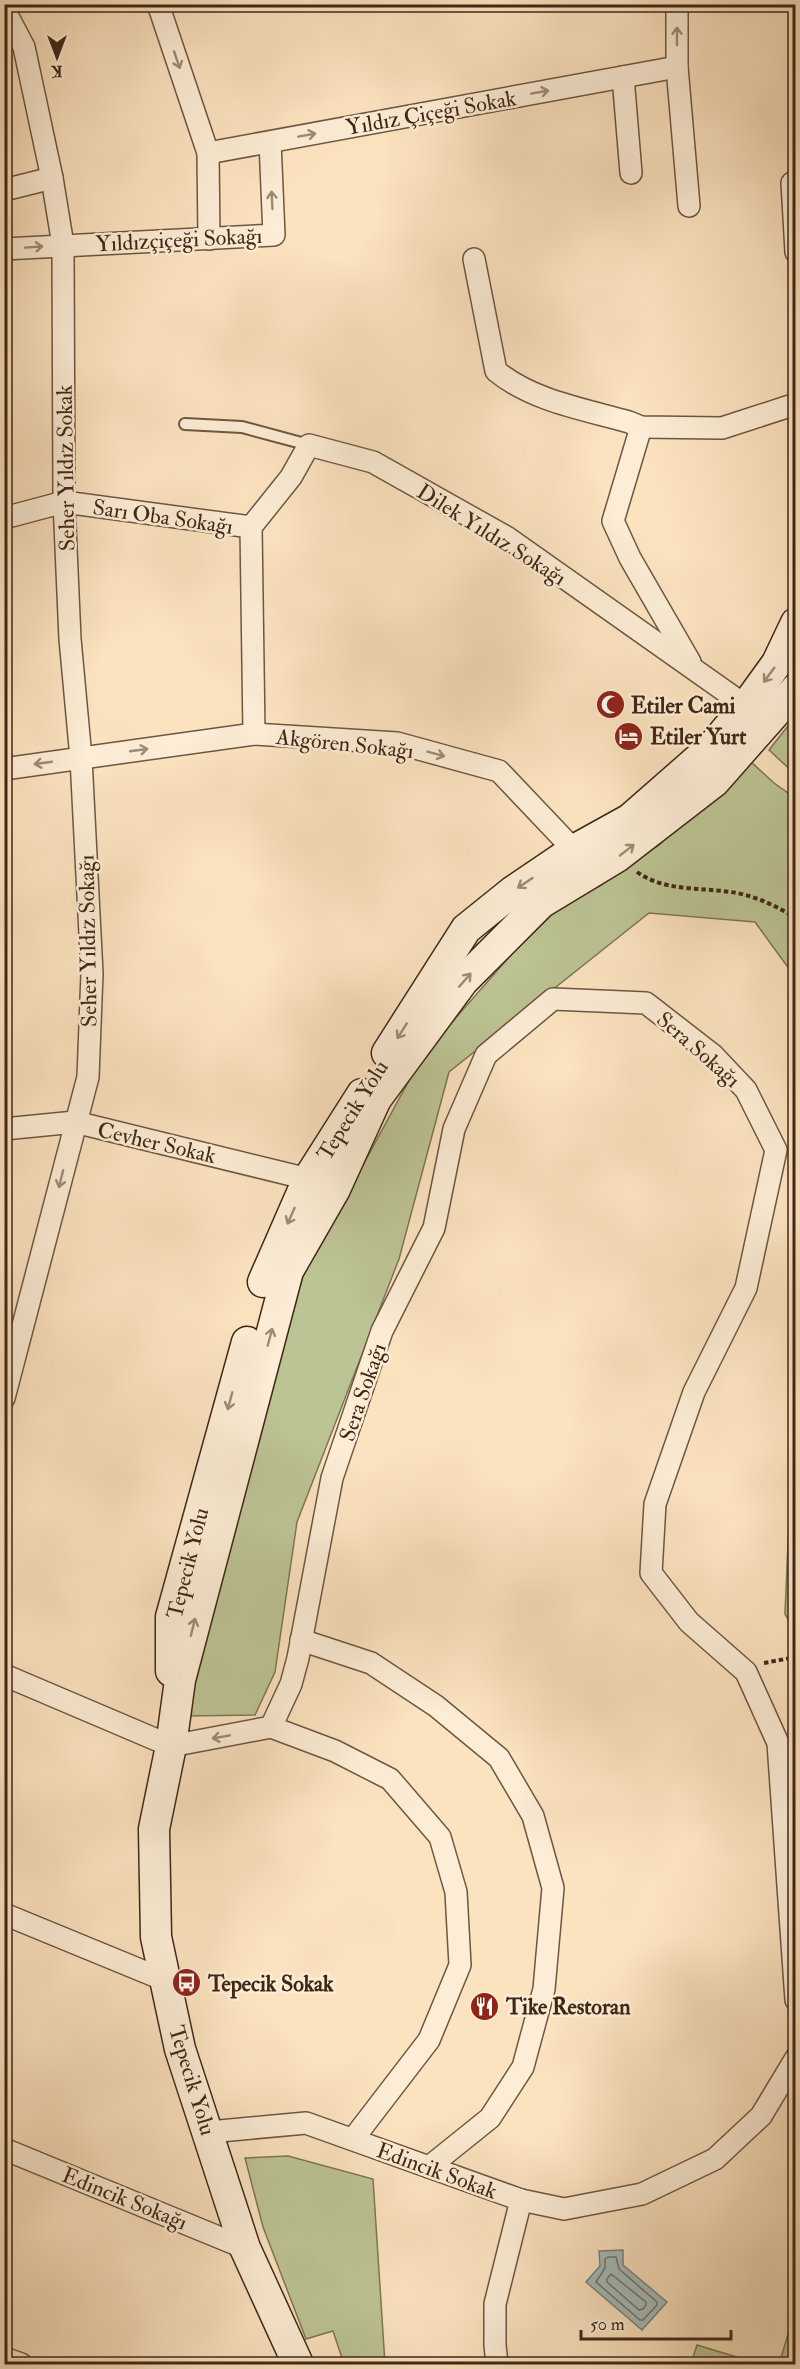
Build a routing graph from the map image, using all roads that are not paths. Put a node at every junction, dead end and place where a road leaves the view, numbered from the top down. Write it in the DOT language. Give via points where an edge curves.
graph roads {
  1 [pos="158,4"];
  2 [pos="677,4"];
  3 [pos="4,9"];
  4 [pos="677,67"];
  5 [pos="623,77"];
  6 [pos="270,142"];
  7 [pos="208,153"];
  8 [pos="631,173"];
  9 [pos="52,178"];
  10 [pos="795,183"];
  11 [pos="4,190"];
  12 [pos="689,206"];
  13 [pos="209,239"];
  14 [pos="63,245"];
  15 [pos="4,249"];
  16 [pos="795,252"];
  17 [pos="474,259"];
  18 [pos="795,404"];
  19 [pos="185,424"];
  20 [pos="641,428"];
  21 [pos="309,445"];
  22 [pos="64,502"];
  23 [pos="4,518"];
  24 [pos="251,528"];
  25 [pos="795,623"];
  26 [pos="693,668"];
  27 [pos="795,689"];
  28 [pos="756,714"];
  29 [pos="254,734"];
  30 [pos="81,758"];
  31 [pos="4,769"];
  32 [pos="594,860"];
  33 [pos="75,1122"];
  34 [pos="4,1130"];
  35 [pos="321,1184"];
  36 [pos="4,1398"];
  37 [pos="301,1640"];
  38 [pos="4,1675"];
  39 [pos="271,1727"];
  40 [pos="171,1746"];
  41 [pos="4,1914"];
  42 [pos="166,1981"];
  43 [pos="795,2000"];
  44 [pos="795,2058"];
  45 [pos="209,2132"];
  46 [pos="353,2139"];
  47 [pos="4,2149"];
  48 [pos="429,2168"];
  49 [pos="521,2200"];
  50 [pos="245,2248"];
  51 [pos="4,2358"];
  52 [pos="21,2364"];
  53 [pos="298,2364"];
  54 [pos="497,2364"];
  1 -- 7 [label="street, one-way"];
  4 -- 2 [label="street, one-way"];
  3 -- 9 [label="street" via="24,46"];
  4 -- 5 [label="street, Yıldız Çiçeği Sokak"];
  4 -- 12 [label="street"];
  6 -- 5 [label="street, Yıldız Çiçeği Sokak, one-way"];
  5 -- 8 [label="street"];
  6 -- 7 [label="street, Yıldız Çiçeği Sokak"];
  13 -- 6 [label="street, Yıldızçiçeği Sokağı, one-way" via="274,235"];
  7 -- 13 [label="street"];
  9 -- 11 [label="street"];
  9 -- 14 [label="street, Seher Yıldız Sokak"];
  10 -- 16 [label="street"];
  13 -- 14 [label="street, Yıldızçiçeği Sokağı"];
  15 -- 14 [label="street, Yıldızçiçeği Sokağı, one-way"];
  14 -- 22 [label="street, Seher Yıldız Sokak"];
  17 -- 20 [label="street" via="496,371 536,396"];
  18 -- 20 [label="street" via="722,429"];
  19 -- 21 [label="lane" via="242,428"];
  20 -- 26 [label="street" via="613,521"];
  21 -- 24 [label="street" via="291,477"];
  21 -- 26 [label="street, Dilek Yıldız Sokağı" via="373,462 507,538"];
  22 -- 23 [label="street, Sarı Oba Sokağı"];
  22 -- 24 [label="street, Sarı Oba Sokağı"];
  22 -- 30 [label="street, Seher Yıldız Sokak" via="70,639"];
  24 -- 29 [label="street"];
  25 -- 28 [label="main road, Tepecik Yolu, one-way"];
  26 -- 28 [label="street, Dilek Yıldız Sokağı"];
  27 -- 28 [label="main road, Tepecik Yolu"];
  28 -- 32 [label="main road, Tepecik Yolu" via="630,819"];
  32 -- 28 [label="main road, Tepecik Yolu, one-way" via="714,782"];
  30 -- 29 [label="street, Akgören Sokağı, one-way"];
  29 -- 32 [label="street, Akgören Sokağı, one-way" via="397,743 499,771"];
  30 -- 31 [label="street, Akgören Sokağı, one-way"];
  30 -- 33 [label="street, Seher Yıldız Sokağı" via="92,974 88,1077"];
  32 -- 35 [label="main road, Tepecik Yolu" via="541,903 463,981 376,1100"];
  33 -- 34 [label="street, Cevher Sokak"];
  33 -- 35 [label="street, Cevher Sokak"];
  33 -- 36 [label="street, one-way"];
  35 -- 40 [label="main road, Tepecik Yolu" via="288,1271 240,1445 180,1680"];
  37 -- 39 [label="street, Sera Sokağı" via="291,1684"];
  37 -- 43 [label="street, Sera Sokağı" via="332,1478 382,1332 434,1228 454,1129 486,1056 553,999 646,1004 713,1056 746,1090 776,1150 746,1288 694,1392 655,1504 651,1573 689,1623 746,1672 778,1743"];
  37 -- 48 [label="street" via="371,1664 436,1707 499,1758 534,1816 553,1888 544,1989 523,2067 490,2118"];
  38 -- 40 [label="street"];
  39 -- 40 [label="street, one-way"];
  39 -- 46 [label="street" via="335,1751 390,1779 440,1837 456,1892 460,1965 429,2040"];
  40 -- 42 [label="main road, Tepecik Yolu" via="154,1830 156,1937"];
  41 -- 42 [label="street"];
  42 -- 45 [label="main road, Tepecik Yolu" via="180,2049"];
  44 -- 49 [label="street" via="761,2116 715,2159 642,2194 564,2209"];
  45 -- 46 [label="street" via="306,2123"];
  45 -- 50 [label="main road, Tepecik Yolu"];
  46 -- 48 [label="street, Edincik Sokak"];
  47 -- 50 [label="street, Edincik Sokağı"];
  48 -- 49 [label="street, Edincik Sokak"];
  49 -- 54 [label="street" via="495,2304"];
  50 -- 53 [label="main road, Tepecik Yolu"];
  51 -- 52 [label="street"];
}
